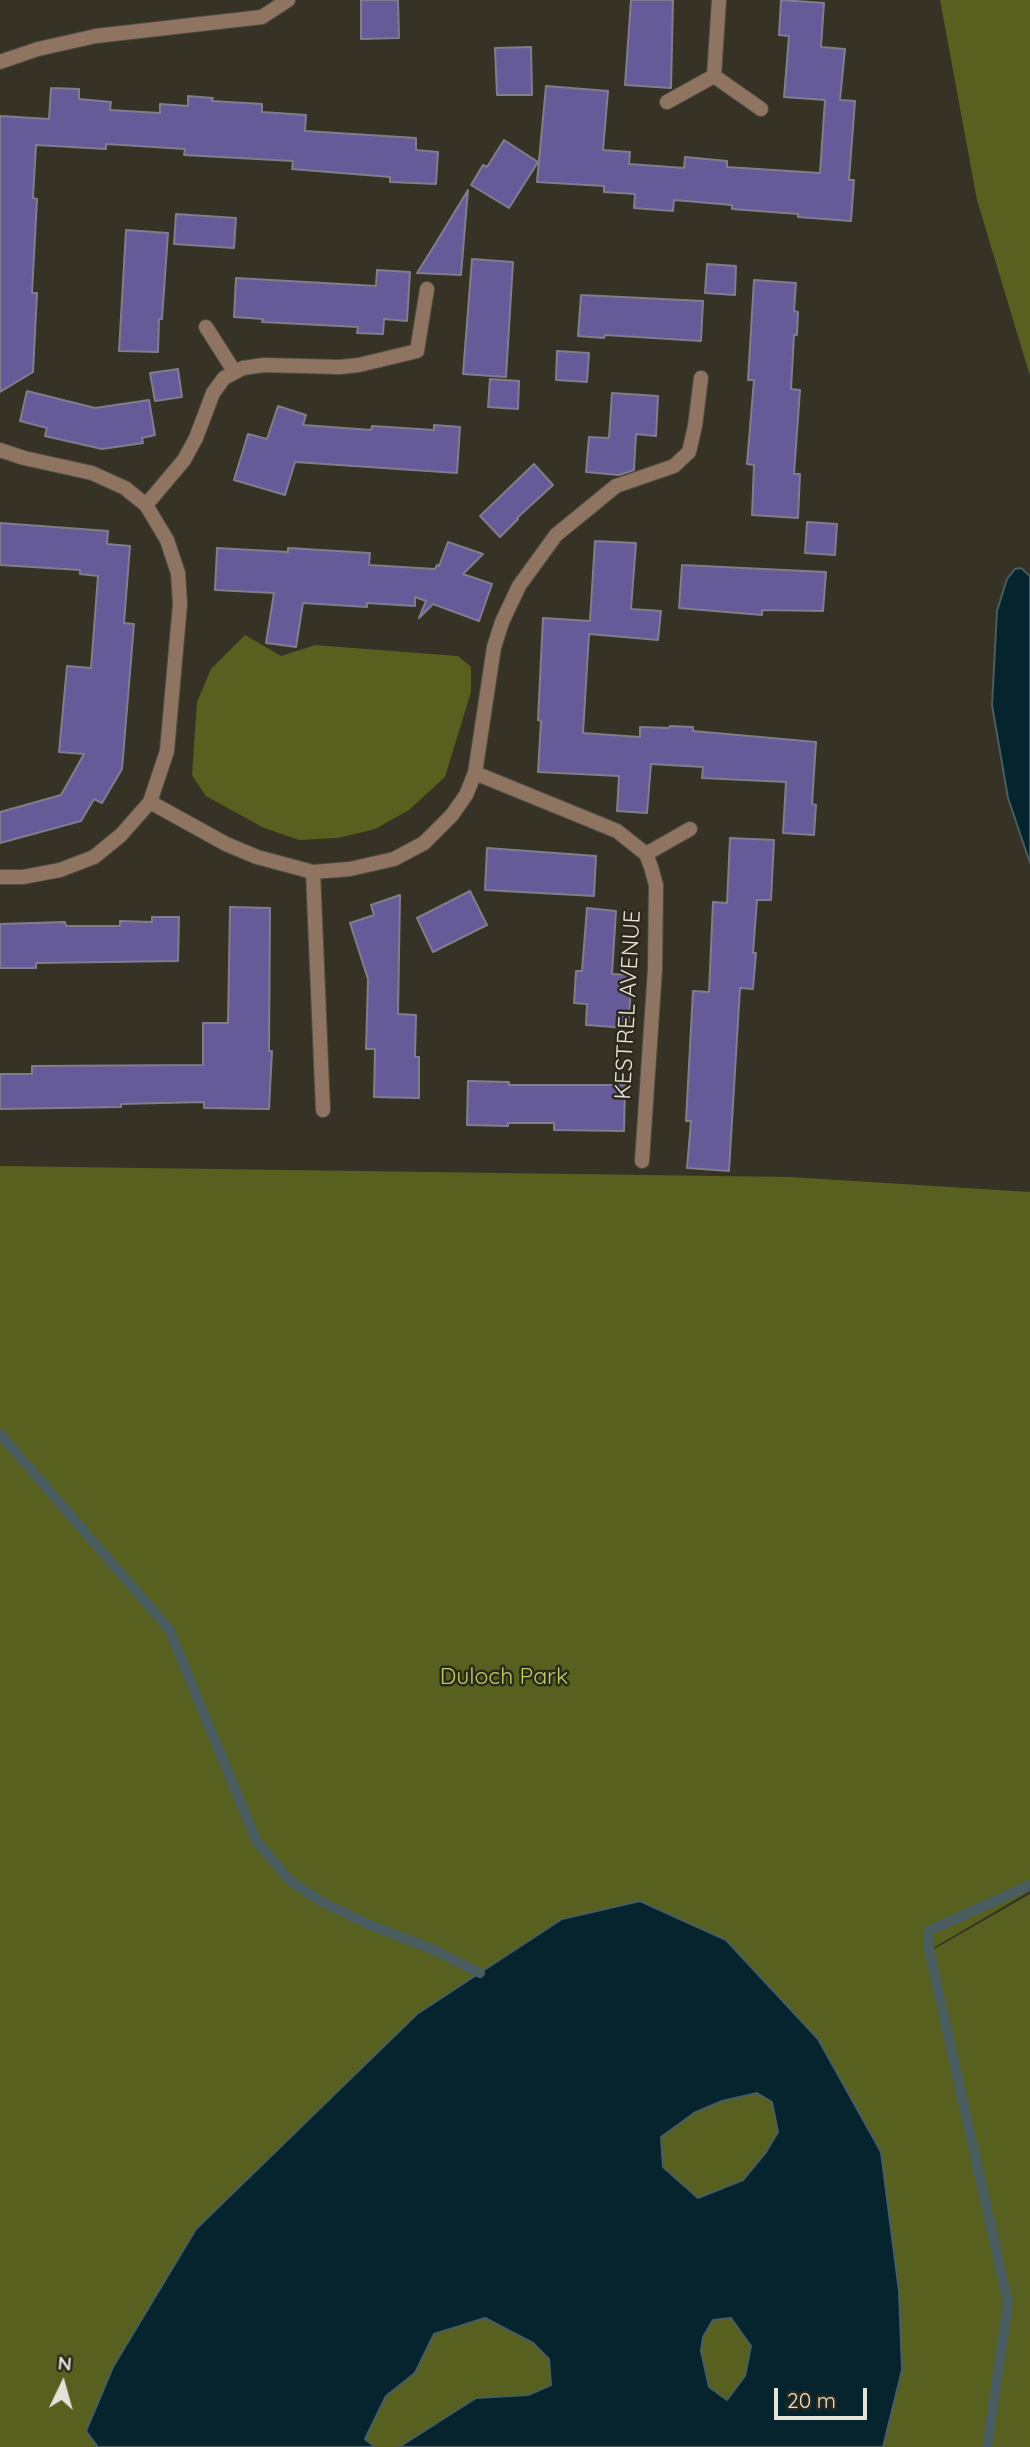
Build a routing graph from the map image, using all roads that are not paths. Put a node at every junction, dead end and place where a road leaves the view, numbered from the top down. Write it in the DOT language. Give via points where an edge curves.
graph roads {
  1 [pos="288,0"];
  2 [pos="719,0"];
  3 [pos="0,62"];
  4 [pos="714,76"];
  5 [pos="667,102"];
  6 [pos="761,109"];
  7 [pos="427,289"];
  8 [pos="206,327"];
  9 [pos="233,371"];
  10 [pos="701,378"];
  11 [pos="0,450"];
  12 [pos="146,505"];
  13 [pos="475,773"];
  14 [pos="150,802"];
  15 [pos="690,829"];
  16 [pos="646,854"];
  17 [pos="313,872"];
  18 [pos="0,877"];
  19 [pos="323,1110"];
  20 [pos="642,1161"];
  1 -- 3 [label="street" via="262,17 96,36 38,48"];
  2 -- 4 [label="street"];
  4 -- 5 [label="street"];
  4 -- 6 [label="street"];
  7 -- 9 [label="street" via="417,351 359,365 264,365"];
  8 -- 9 [label="street"];
  9 -- 12 [label="street" via="213,393 184,460"];
  10 -- 13 [label="street" via="689,452 674,466 616,486 556,535 519,586 494,647"];
  11 -- 12 [label="street" via="92,473 125,488"];
  12 -- 14 [label="street" via="167,540 178,573 180,604 167,751"];
  13 -- 16 [label="street" via="617,831"];
  13 -- 17 [label="street" via="467,795 424,843 394,859"];
  14 -- 17 [label="street" via="236,848"];
  14 -- 18 [label="street" via="94,857 60,870"];
  15 -- 16 [label="street"];
  16 -- 20 [label="street, KESTREL AVENUE" via="656,885 655,969"];
  17 -- 19 [label="street"];
}
